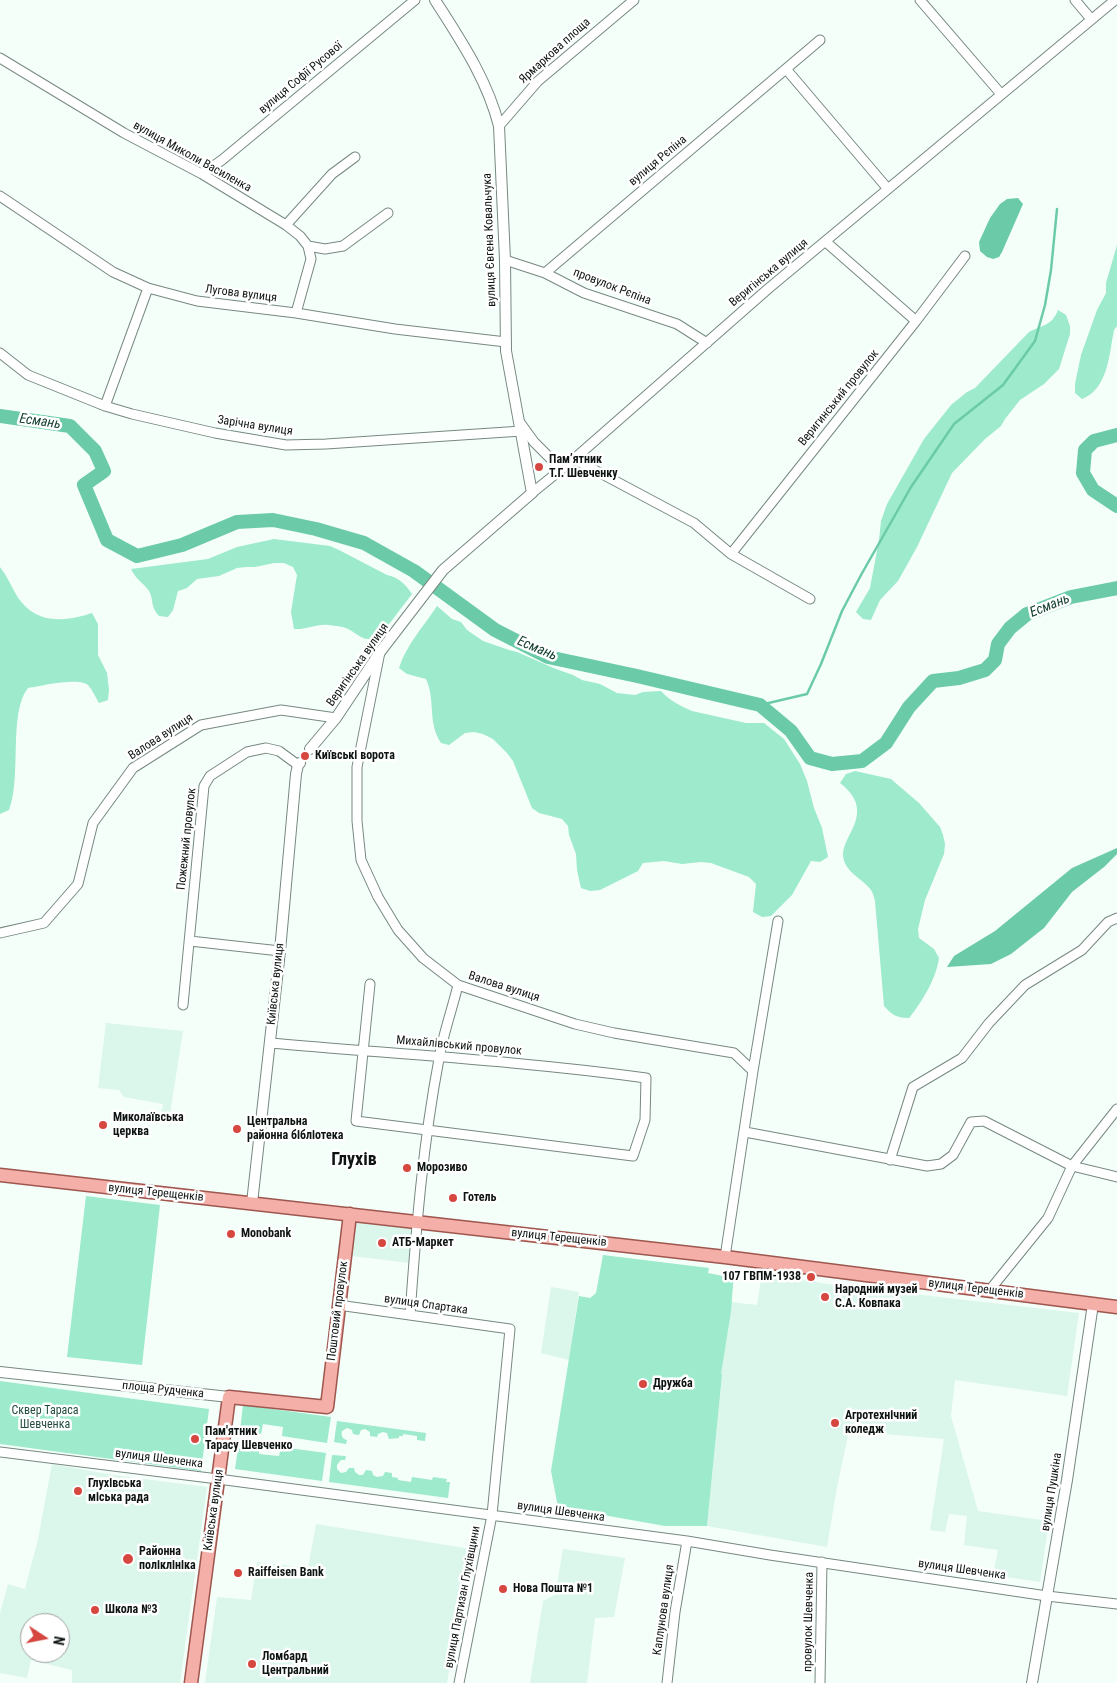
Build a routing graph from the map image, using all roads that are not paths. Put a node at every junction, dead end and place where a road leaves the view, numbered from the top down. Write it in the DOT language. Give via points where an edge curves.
graph roads {
  1 [pos="415,0"];
  2 [pos="434,0"];
  3 [pos="634,0"];
  4 [pos="920,0"];
  5 [pos="1075,0"];
  6 [pos="1115,3"];
  7 [pos="1091,19"];
  8 [pos="820,40"];
  9 [pos="0,58"];
  10 [pos="786,69"];
  11 [pos="1001,94"];
  12 [pos="499,126"];
  13 [pos="355,157"];
  14 [pos="202,174"];
  15 [pos="888,189"];
  16 [pos="0,196"];
  17 [pos="388,212"];
  18 [pos="286,225"];
  19 [pos="826,242"];
  20 [pos="308,246"];
  21 [pos="965,256"];
  22 [pos="504,260"];
  23 [pos="545,273"];
  24 [pos="148,288"];
  25 [pos="296,313"];
  26 [pos="916,321"];
  27 [pos="506,342"];
  28 [pos="707,343"];
  29 [pos="0,353"];
  30 [pos="104,406"];
  31 [pos="521,427"];
  32 [pos="574,459"];
  33 [pos="561,469"];
  34 [pos="532,493"];
  35 [pos="731,554"];
  36 [pos="810,599"];
  37 [pos="380,652"];
  38 [pos="336,718"];
  39 [pos="310,749"];
  40 [pos="299,764"];
  41 [pos="1117,918"];
  42 [pos="778,920"];
  43 [pos="0,933"];
  44 [pos="190,941"];
  45 [pos="280,951"];
  46 [pos="370,984"];
  47 [pos="458,985"];
  48 [pos="182,1005"];
  49 [pos="270,1043"];
  50 [pos="362,1051"];
  51 [pos="439,1057"];
  52 [pos="753,1071"];
  53 [pos="1117,1109"];
  54 [pos="428,1131"];
  55 [pos="745,1132"];
  56 [pos="890,1160"];
  57 [pos="1072,1166"];
  58 [pos="0,1176"];
  59 [pos="1117,1177"];
  60 [pos="252,1203"];
  61 [pos="350,1214"];
  62 [pos="416,1222"];
  63 [pos="726,1257"];
  64 [pos="989,1291"];
  65 [pos="1093,1304"];
  66 [pos="338,1305"];
  67 [pos="1117,1307"];
  68 [pos="410,1315"];
  69 [pos="510,1329"];
  70 [pos="0,1372"];
  71 [pos="229,1397"];
  72 [pos="326,1407"];
  73 [pos="0,1452"];
  74 [pos="218,1479"];
  75 [pos="492,1515"];
  76 [pos="687,1541"];
  77 [pos="822,1562"];
  78 [pos="1047,1596"];
  79 [pos="1117,1604"];
  80 [pos="191,1683"];
  81 [pos="459,1683"];
  82 [pos="667,1683"];
  83 [pos="820,1683"];
  84 [pos="1032,1683"];
  1 -- 14 [label="street, вулиця Софії Русової"];
  2 -- 12 [label="street, вулиця Євгена Ковальчука" via="474,61"];
  3 -- 12 [label="street, Ярмаркова площа" via="538,81"];
  4 -- 11 [label="street"];
  5 -- 7 [label="street"];
  6 -- 7 [label="street, Веригінська вулиця"];
  7 -- 11 [label="street, Веригінська вулиця"];
  8 -- 10 [label="street, вулиця Рєпіна"];
  9 -- 14 [label="street, вулиця Миколи Василенка" via="124,133"];
  10 -- 15 [label="street"];
  10 -- 23 [label="street, вулиця Рєпіна"];
  11 -- 15 [label="street, Веригінська вулиця"];
  12 -- 22 [label="street, вулиця Євгена Ковальчука"];
  13 -- 18 [label="street" via="332,174"];
  14 -- 18 [label="street, вулиця Миколи Василенка"];
  15 -- 19 [label="street, Веригінська вулиця"];
  16 -- 24 [label="street, Лугова вулиця" via="113,272"];
  17 -- 20 [label="street" via="343,246 325,249"];
  18 -- 20 [label="street, вулиця Миколи Василенка"];
  19 -- 26 [label="street"];
  19 -- 28 [label="street, Веригінська вулиця"];
  20 -- 25 [label="street" via="311,259"];
  21 -- 26 [label="street, Веригинський провулок"];
  22 -- 23 [label="street, провулок Рєпіна"];
  22 -- 27 [label="street, вулиця Євгена Ковальчука"];
  23 -- 28 [label="street, провулок Рєпіна" via="584,293 677,324"];
  24 -- 25 [label="street, Лугова вулиця" via="197,301"];
  24 -- 30 [label="street"];
  25 -- 27 [label="street, Лугова вулиця"];
  26 -- 35 [label="street, Веригинський провулок"];
  27 -- 31 [label="street, вулиця Євгена Ковальчука"];
  28 -- 32 [label="street, Веригінська вулиця"];
  29 -- 30 [label="street, Зарічна вулиця" via="28,375"];
  30 -- 31 [label="street, Зарічна вулиця" via="215,432 286,444 326,444"];
  31 -- 33 [label="street"];
  31 -- 34 [label="street, вулиця Євгена Ковальчука"];
  32 -- 33 [label="street, Веригінська вулиця"];
  32 -- 35 [label="street" via="694,523"];
  33 -- 34 [label="street, Веригінська вулиця"];
  34 -- 37 [label="street, Веригінська вулиця" via="443,570"];
  35 -- 36 [label="street"];
  37 -- 38 [label="street, Веригінська вулиця"];
  37 -- 47 [label="street, Валова вулиця" via="357,767 357,821 362,860 378,898 398,930 423,958"];
  38 -- 39 [label="street, Веригінська вулиця"];
  38 -- 43 [label="street, Валова вулиця" via="281,710 201,725 133,768 93,823 78,884 44,923"];
  40 -- 44 [label="street, Пожежний провулок" via="278,750 266,748 247,752 210,776 202,798"];
  40 -- 45 [label="street, Київська вулиця"];
  41 -- 56 [label="street" via="1108,922 1082,950 1025,985 962,1058 912,1087"];
  42 -- 52 [label="street"];
  44 -- 45 [label="street"];
  44 -- 48 [label="street, Пожежний провулок"];
  45 -- 49 [label="street, Київська вулиця"];
  46 -- 50 [label="street"];
  47 -- 51 [label="street"];
  47 -- 52 [label="street, Валова вулиця" via="614,1034 734,1053"];
  49 -- 50 [label="street, Михайлівський провулок"];
  49 -- 60 [label="street, Київська вулиця"];
  50 -- 51 [label="street, Михайлівський провулок"];
  50 -- 54 [label="street" via="356,1121"];
  51 -- 54 [label="street"];
  51 -- 54 [label="street, Михайлівський провулок" via="573,1068 646,1078 645,1120 634,1156"];
  52 -- 55 [label="street"];
  53 -- 57 [label="street"];
  54 -- 62 [label="street"];
  55 -- 56 [label="street"];
  55 -- 63 [label="street"];
  56 -- 57 [label="street" via="927,1166 941,1164 953,1155 970,1122 984,1121"];
  57 -- 59 [label="street"];
  57 -- 64 [label="street" via="1048,1218"];
  58 -- 60 [label="main road, вулиця Терещенків"];
  60 -- 61 [label="main road, вулиця Терещенків"];
  61 -- 62 [label="main road, вулиця Терещенків"];
  61 -- 66 [label="main road, Поштовий провулок"];
  62 -- 63 [label="main road, вулиця Терещенків"];
  62 -- 68 [label="street"];
  63 -- 64 [label="main road, вулиця Терещенків"];
  64 -- 65 [label="main road, вулиця Терещенків"];
  65 -- 67 [label="main road, вулиця Терещенків"];
  65 -- 78 [label="street, вулиця Пушкіна"];
  66 -- 68 [label="street, вулиця Спартака"];
  66 -- 72 [label="main road, Поштовий провулок"];
  68 -- 69 [label="street, вулиця Спартака"];
  69 -- 75 [label="street, вулиця Партизан Глухівщини"];
  70 -- 71 [label="street, площа Рудченка"];
  71 -- 72 [label="main road, площа Рудченка"];
  71 -- 74 [label="main road, Київська вулиця"];
  73 -- 74 [label="street, вулиця Шевченка"];
  74 -- 75 [label="street, вулиця Шевченка"];
  74 -- 80 [label="main road, Київська вулиця"];
  75 -- 76 [label="street, вулиця Шевченка"];
  75 -- 81 [label="street, вулиця Партизан Глухівщини"];
  76 -- 77 [label="street, вулиця Шевченка"];
  76 -- 82 [label="street, Каплунова вулиця"];
  77 -- 78 [label="street, вулиця Шевченка"];
  77 -- 83 [label="street, провулок Шевченка"];
  78 -- 79 [label="street, вулиця Шевченка"];
  78 -- 84 [label="street, вулиця Пушкіна"];
}
